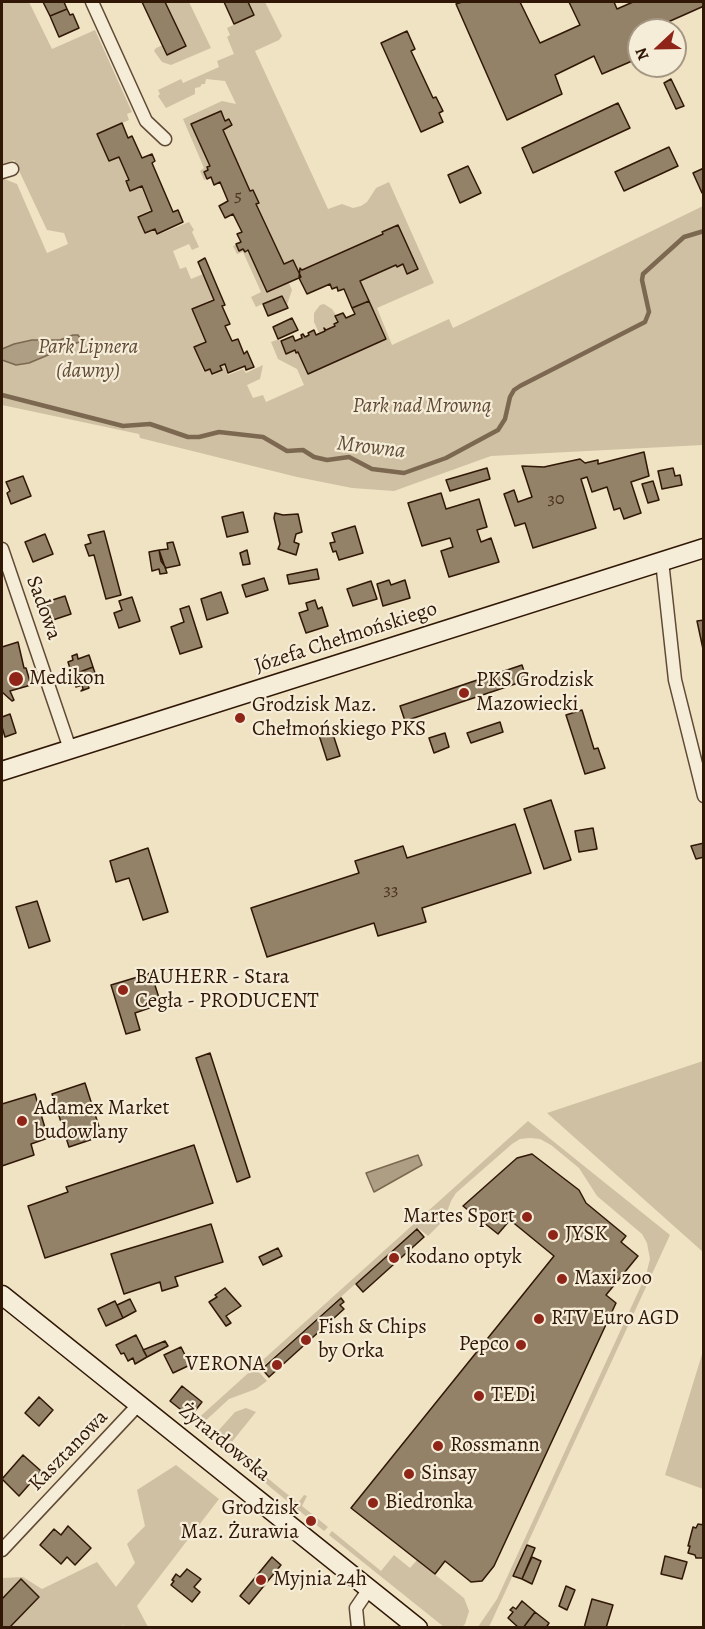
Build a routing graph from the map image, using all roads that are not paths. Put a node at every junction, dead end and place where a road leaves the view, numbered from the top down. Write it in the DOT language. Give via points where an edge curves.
graph roads {
  1 [pos="92,2"];
  2 [pos="165,139"];
  3 [pos="704,548"];
  4 [pos="2,549"];
  5 [pos="662,561"];
  6 [pos="70,749"];
  7 [pos="2,771"];
  8 [pos="704,796"];
  9 [pos="2,1294"];
  10 [pos="139,1404"];
  11 [pos="2,1550"];
  12 [pos="369,1588"];
  13 [pos="358,1628"];
  14 [pos="418,1628"];
  1 -- 2 [label="street" via="146,121"];
  3 -- 5 [label="street, Józefa Chełmońskiego"];
  4 -- 6 [label="street, Sadowa"];
  5 -- 6 [label="street, Józefa Chełmońskiego"];
  5 -- 8 [label="street" via="675,680"];
  6 -- 7 [label="street, Józefa Chełmońskiego"];
  9 -- 10 [label="street, Żyrardowska"];
  10 -- 11 [label="street, Kasztanowa"];
  10 -- 12 [label="street, Żyrardowska"];
  12 -- 13 [label="street" via="356,1608"];
  12 -- 14 [label="street, Żyrardowska"];
}
